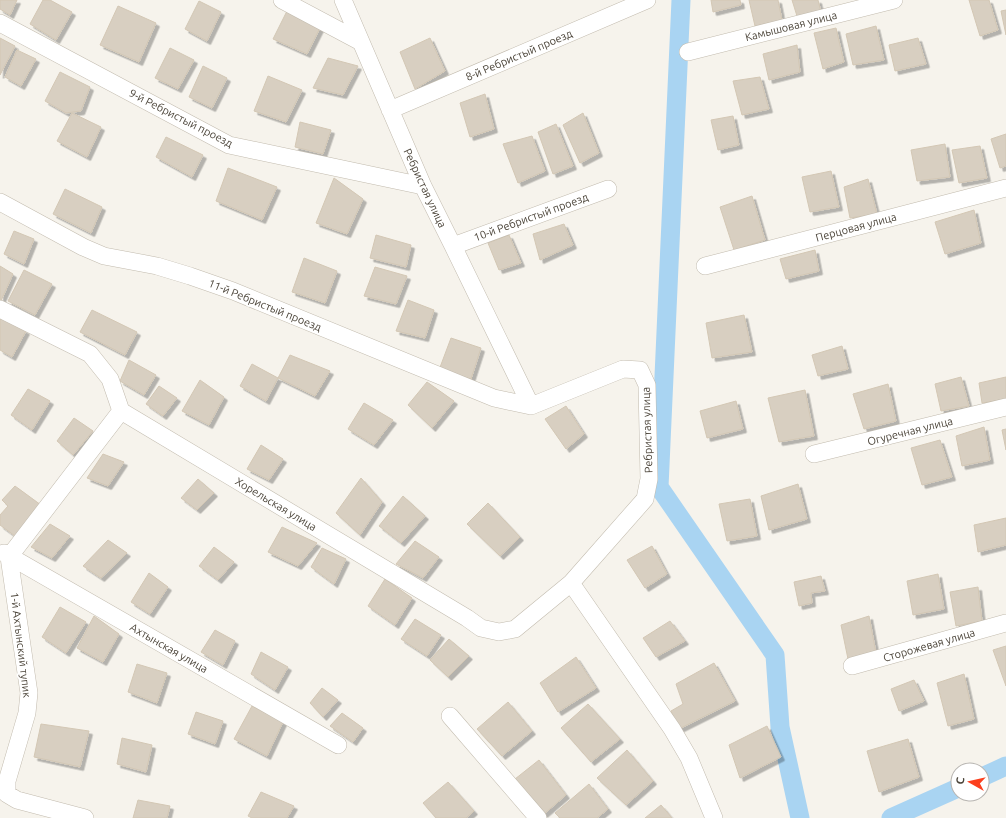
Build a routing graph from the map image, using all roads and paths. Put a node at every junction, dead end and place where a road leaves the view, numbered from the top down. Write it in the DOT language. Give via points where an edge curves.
graph roads {
  1 [pos="282,0"];
  2 [pos="343,0"];
  3 [pos="647,0"];
  4 [pos="894,0"];
  5 [pos="0,23"];
  6 [pos="361,42"];
  7 [pos="688,52"];
  8 [pos="390,110"];
  9 [pos="422,186"];
  10 [pos="608,188"];
  11 [pos="1006,188"];
  12 [pos="0,202"];
  13 [pos="453,246"];
  14 [pos="705,266"];
  15 [pos="0,309"];
  16 [pos="531,406"];
  17 [pos="1006,407"];
  18 [pos="121,411"];
  19 [pos="814,454"];
  20 [pos="5,554"];
  21 [pos="571,583"];
  22 [pos="1006,623"];
  23 [pos="852,666"];
  24 [pos="450,716"];
  25 [pos="338,745"];
  26 [pos="85,818"];
  27 [pos="538,818"];
  28 [pos="714,818"];
  1 -- 6 [label="street"];
  2 -- 6 [label="street, Ребристая улица"];
  3 -- 8 [label="street, 8-й Ребристый проезд"];
  4 -- 7 [label="street, Камышовая улица"];
  5 -- 9 [label="street, 9-й Ребристый проезд" via="228,145"];
  6 -- 8 [label="street, Ребристая улица"];
  8 -- 9 [label="street, Ребристая улица"];
  9 -- 13 [label="street, Ребристая улица"];
  10 -- 13 [label="street, 10-й Ребристый проезд"];
  11 -- 14 [label="street, Перцовая улица"];
  12 -- 16 [label="street, 11-й Ребристый проезд" via="104,256 157,266 226,288 494,398"];
  13 -- 16 [label="street, Ребристая улица"];
  15 -- 18 [label="street" via="90,354 110,379"];
  16 -- 21 [label="street, Ребристая улица" via="623,370 640,370 647,384 649,479 645,499"];
  17 -- 19 [label="street, Огуречная улица"];
  18 -- 20 [label="street"];
  18 -- 21 [label="street, Хорельская улица" via="481,628 499,632 515,629"];
  20 -- 25 [label="street, Ахтынская улица"];
  20 -- 26 [label="street, 1-й Ахтынский тупик" via="29,694 27,713 7,781 7,794 17,800"];
  21 -- 28 [label="street" via="672,729 689,758"];
  22 -- 23 [label="street, Сторожевая улица"];
  24 -- 27 [label="street"];
}
